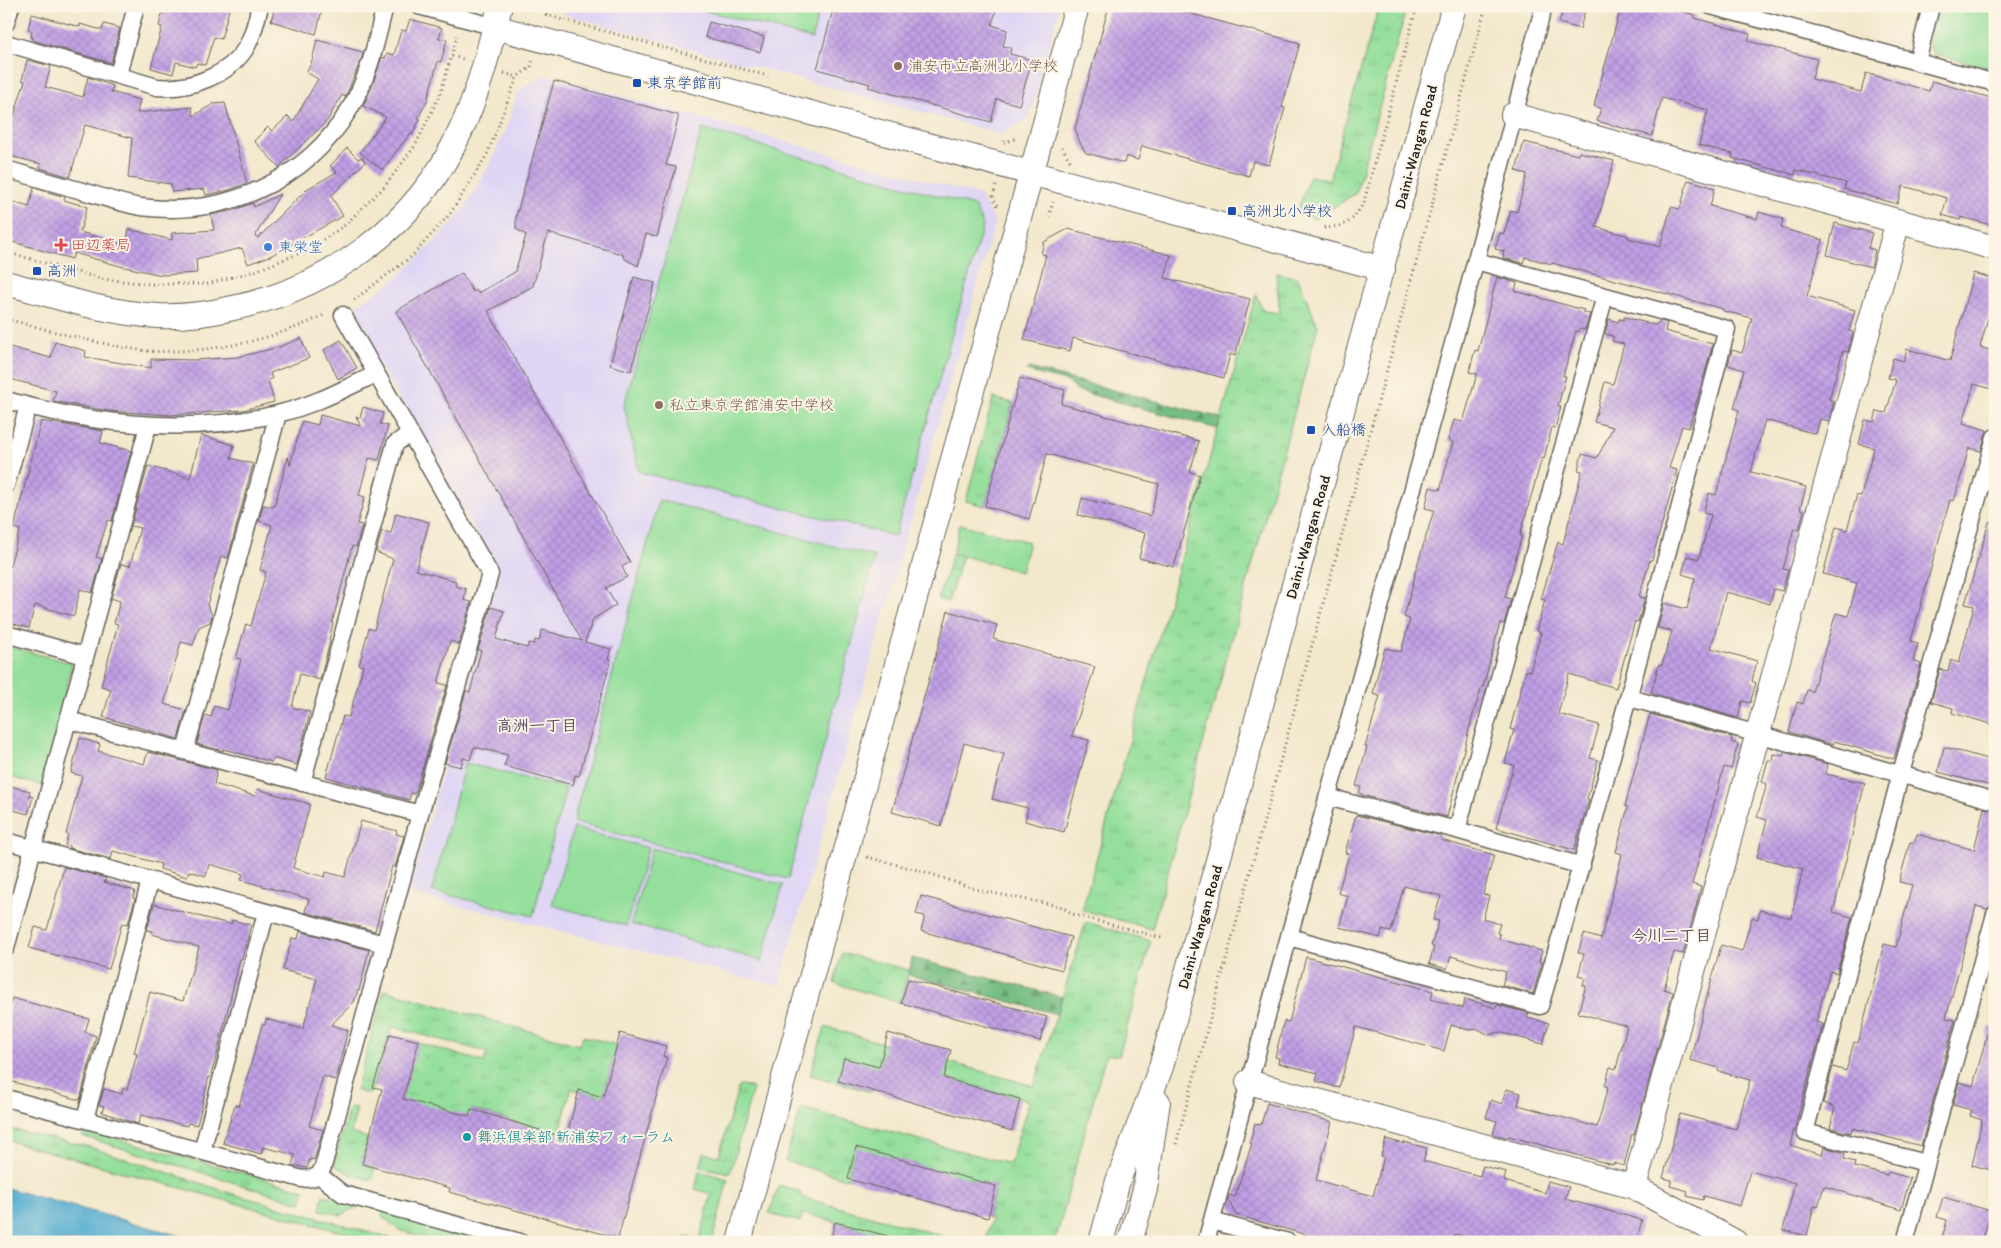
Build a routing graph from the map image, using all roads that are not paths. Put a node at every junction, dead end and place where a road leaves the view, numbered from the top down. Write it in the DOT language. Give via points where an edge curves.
graph roads {
  1 [pos="11,6"];
  2 [pos="136,6"];
  3 [pos="260,6"];
  4 [pos="385,6"];
  5 [pos="419,6"];
  6 [pos="1077,6"];
  7 [pos="1454,6"];
  8 [pos="1544,6"];
  9 [pos="1711,6"];
  10 [pos="1931,6"];
  11 [pos="497,17"];
  12 [pos="6,24"];
  13 [pos="6,42"];
  14 [pos="1917,62"];
  15 [pos="118,75"];
  16 [pos="1995,83"];
  17 [pos="1513,115"];
  18 [pos="6,169"];
  19 [pos="1030,172"];
  20 [pos="1898,221"];
  21 [pos="1995,248"];
  22 [pos="1476,261"];
  23 [pos="1383,269"];
  24 [pos="6,283"];
  25 [pos="1604,296"];
  26 [pos="343,315"];
  27 [pos="376,374"];
  28 [pos="6,400"];
  29 [pos="28,406"];
  30 [pos="278,414"];
  31 [pos="148,426"];
  32 [pos="409,434"];
  33 [pos="1995,437"];
  34 [pos="6,485"];
  35 [pos="6,634"];
  36 [pos="85,656"];
  37 [pos="1630,698"];
  38 [pos="68,720"];
  39 [pos="1757,733"];
  40 [pos="185,751"];
  41 [pos="1901,773"];
  42 [pos="302,783"];
  43 [pos="1327,797"];
  44 [pos="1995,800"];
  45 [pos="420,814"];
  46 [pos="1457,830"];
  47 [pos="6,841"];
  48 [pos="33,849"];
  49 [pos="1582,866"];
  50 [pos="150,881"];
  51 [pos="266,913"];
  52 [pos="1995,914"];
  53 [pos="1289,937"];
  54 [pos="384,944"];
  55 [pos="6,948"];
  56 [pos="1161,1067"];
  57 [pos="1248,1082"];
  58 [pos="6,1098"];
  59 [pos="84,1119"];
  60 [pos="202,1151"];
  61 [pos="1926,1163"];
  62 [pos="319,1175"];
  63 [pos="1634,1187"];
  64 [pos="1212,1220"];
  65 [pos="1705,1234"];
  66 [pos="520,1242"];
  67 [pos="739,1242"];
  68 [pos="1101,1242"];
  69 [pos="1130,1242"];
  70 [pos="1206,1242"];
  71 [pos="1288,1242"];
  72 [pos="1735,1242"];
  73 [pos="1905,1242"];
  1 -- 12 [label="street"];
  2 -- 15 [label="street"];
  3 -- 15 [label="street" via="247,46 224,70 207,79 173,88 157,87"];
  4 -- 18 [label="street" via="371,62 350,109 338,126 300,164 249,194 211,206 155,208 124,203"];
  5 -- 11 [label="street" via="458,17"];
  6 -- 19 [label="street"];
  7 -- 23 [label="street, Daini-Wangan Road"];
  8 -- 17 [label="street"];
  9 -- 14 [label="street"];
  10 -- 14 [label="street"];
  11 -- 19 [label="street"];
  11 -- 24 [label="street" via="478,90 444,162 405,213 340,268 255,304 186,316 134,313"];
  13 -- 15 [label="street"];
  14 -- 16 [label="street"];
  17 -- 20 [label="street"];
  17 -- 22 [label="street"];
  19 -- 23 [label="street"];
  19 -- 67 [label="street"];
  20 -- 21 [label="street"];
  20 -- 39 [label="street"];
  22 -- 25 [label="street"];
  22 -- 43 [label="street"];
  23 -- 56 [label="street, Daini-Wangan Road"];
  25 -- 37 [label="street" via="1727,329"];
  25 -- 46 [label="street"];
  26 -- 27 [label="street"];
  27 -- 30 [label="street"];
  27 -- 32 [label="street"];
  28 -- 29 [label="street"];
  29 -- 31 [label="street" via="80,418"];
  29 -- 34 [label="street"];
  30 -- 31 [label="street" via="222,423"];
  30 -- 40 [label="street"];
  31 -- 36 [label="street"];
  32 -- 42 [label="street" via="395,444"];
  32 -- 45 [label="street" via="490,574"];
  33 -- 41 [label="street"];
  35 -- 36 [label="street"];
  36 -- 38 [label="street"];
  37 -- 39 [label="street"];
  37 -- 49 [label="street"];
  38 -- 40 [label="street"];
  38 -- 48 [label="street"];
  39 -- 41 [label="street"];
  39 -- 63 [label="street"];
  40 -- 42 [label="street"];
  41 -- 44 [label="street"];
  41 -- 61 [label="street" via="1805,1132"];
  42 -- 45 [label="street"];
  43 -- 46 [label="street"];
  43 -- 53 [label="street"];
  45 -- 54 [label="street"];
  46 -- 49 [label="street"];
  47 -- 48 [label="street"];
  48 -- 50 [label="street"];
  48 -- 55 [label="street"];
  49 -- 53 [label="street" via="1540,1006"];
  50 -- 51 [label="street"];
  50 -- 59 [label="street"];
  51 -- 54 [label="street"];
  51 -- 60 [label="street"];
  52 -- 61 [label="street"];
  53 -- 57 [label="street"];
  54 -- 62 [label="street"];
  56 -- 68 [label="street, Daini-Wangan Road" via="1118,1181"];
  56 -- 69 [label="street, Daini-Wangan Road" via="1145,1189"];
  57 -- 63 [label="street"];
  57 -- 64 [label="street"];
  58 -- 59 [label="street"];
  59 -- 60 [label="street"];
  60 -- 62 [label="street" via="302,1179"];
  61 -- 73 [label="street"];
  62 -- 66 [label="street" via="343,1194"];
  63 -- 65 [label="street"];
  64 -- 70 [label="street"];
  64 -- 71 [label="street"];
  65 -- 72 [label="street"];
}
